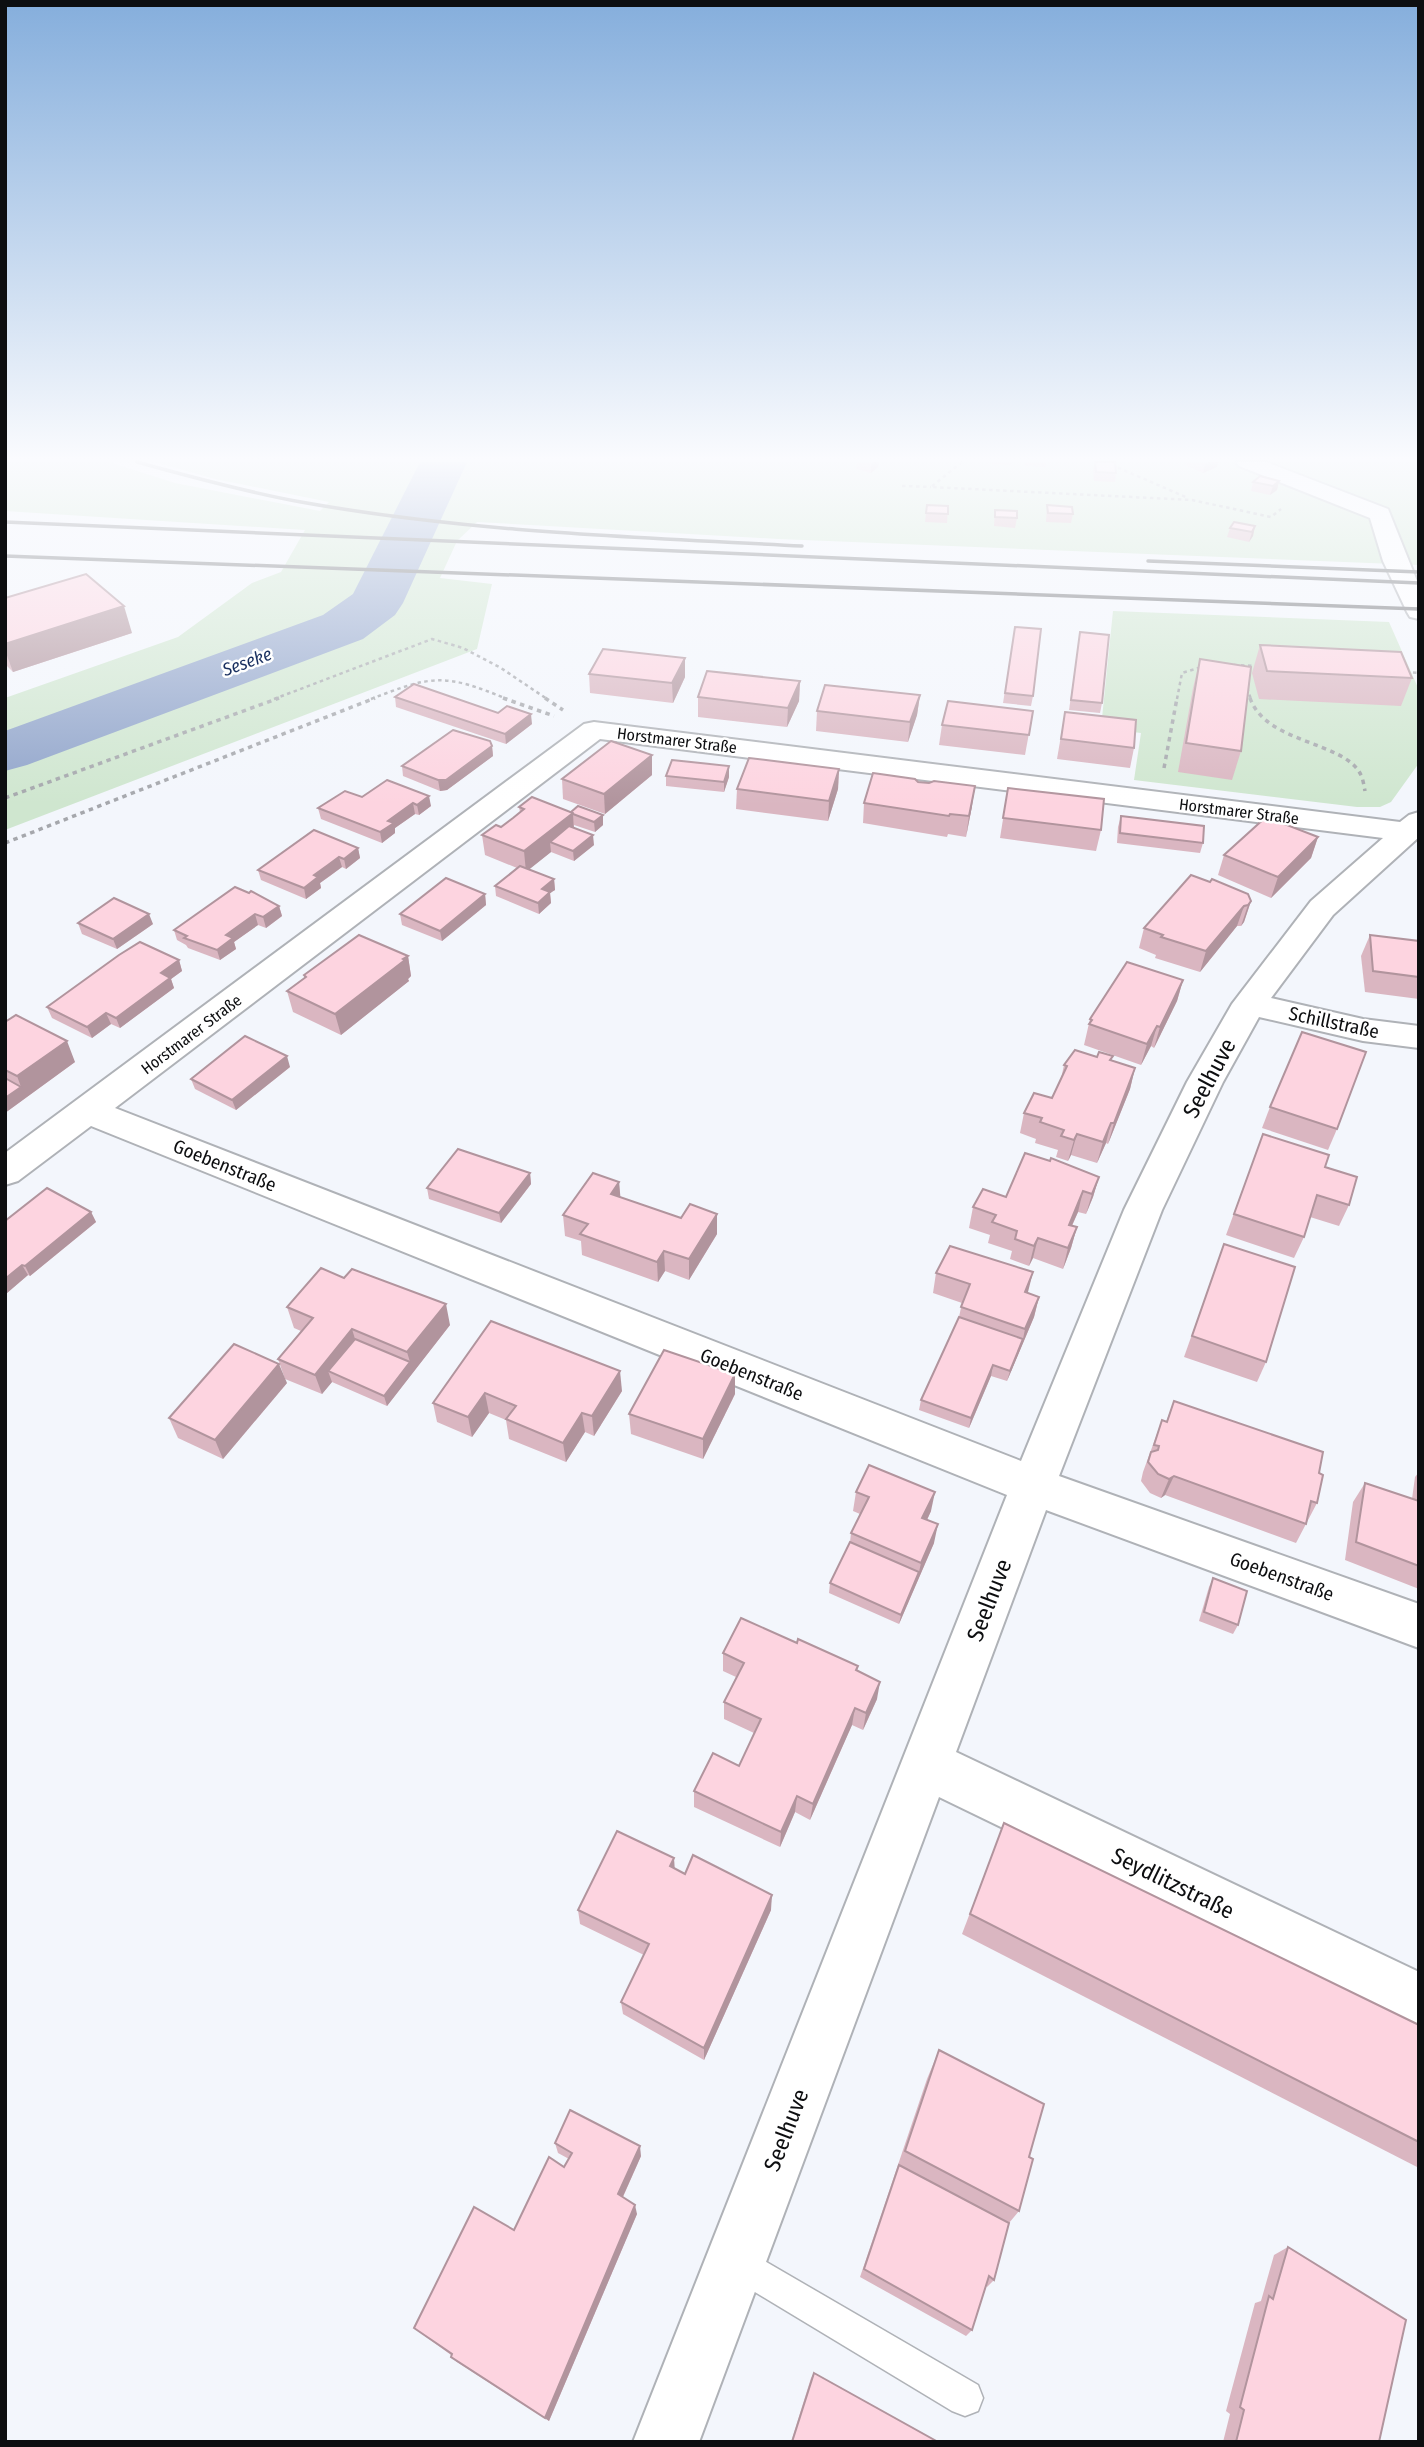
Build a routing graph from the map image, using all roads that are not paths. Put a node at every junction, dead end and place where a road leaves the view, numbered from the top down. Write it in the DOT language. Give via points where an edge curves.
graph roads {
  1 [pos="1402,576"];
  2 [pos="1419,612"];
  3 [pos="1400,827"];
  4 [pos="1250,1003"];
  5 [pos="1419,1037"];
  6 [pos="89,1111"];
  7 [pos="5,1172"];
  8 [pos="1033,1486"];
  9 [pos="1419,1626"];
  10 [pos="926,1764"];
  11 [pos="1419,2002"];
  12 [pos="735,2261"];
  13 [pos="965,2398"];
  14 [pos="666,2442"];
  1 -- 2 [label="street"];
  3 -- 4 [label="street, Seelhuve" via="1322,908"];
  3 -- 6 [label="street, Horstmarer Straße" via="594,730"];
  4 -- 5 [label="street, Schillstraße" via="1363,1030"];
  4 -- 8 [label="street, Seelhuve" via="1205,1082 1143,1210"];
  6 -- 7 [label="street, Horstmarer Straße"];
  6 -- 8 [label="street, Goebenstraße"];
  8 -- 9 [label="street, Goebenstraße"];
  8 -- 10 [label="street, Seelhuve"];
  10 -- 11 [label="street, Seydlitzstraße"];
  10 -- 12 [label="street, Seelhuve"];
  12 -- 13 [label="lane"];
  12 -- 14 [label="street, Seelhuve"];
}
